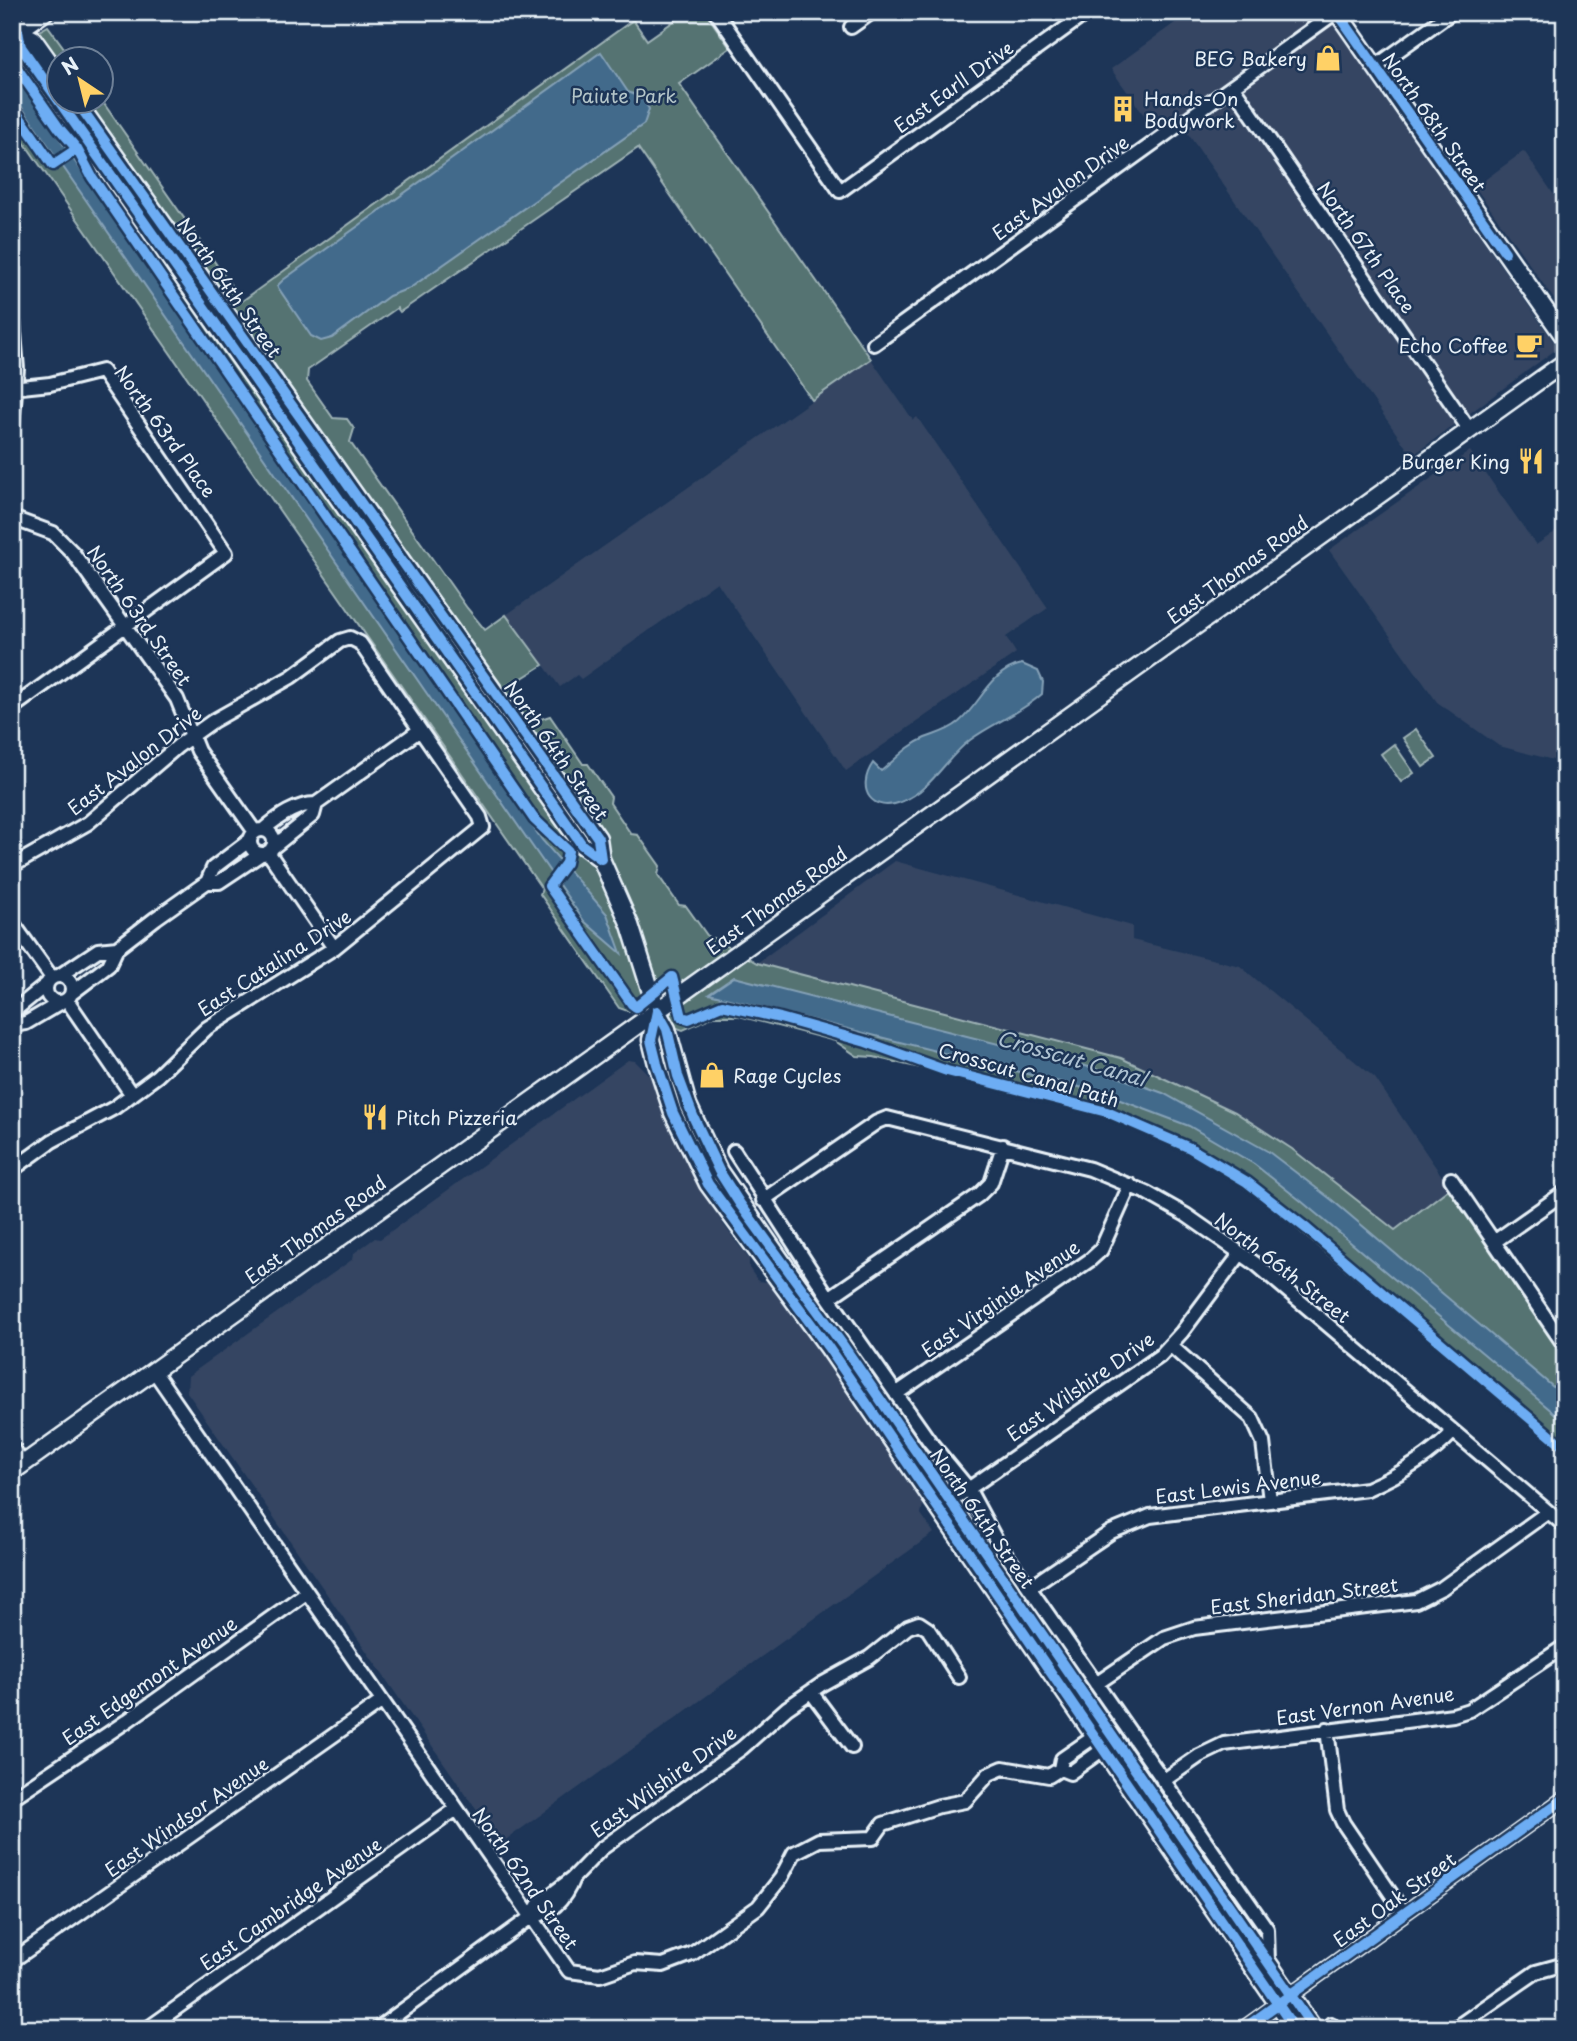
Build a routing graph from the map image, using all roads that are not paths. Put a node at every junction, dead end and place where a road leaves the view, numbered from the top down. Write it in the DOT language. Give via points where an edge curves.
graph roads {
  1 [pos="45,12"];
  2 [pos="716,12"];
  3 [pos="872,12"];
  4 [pos="1088,12"];
  5 [pos="1336,12"];
  6 [pos="1452,12"];
  7 [pos="851,27"];
  8 [pos="15,28"];
  9 [pos="46,57"];
  10 [pos="1375,67"];
  11 [pos="1233,87"];
  12 [pos="87,116"];
  13 [pos="12,308"];
  14 [pos="1565,338"];
  15 [pos="874,344"];
  16 [pos="1565,362"];
  17 [pos="14,388"];
  18 [pos="12,426"];
  19 [pos="1469,429"];
  20 [pos="12,518"];
  21 [pos="126,627"];
  22 [pos="12,708"];
  23 [pos="420,730"];
  24 [pos="191,737"];
  25 [pos="316,804"];
  26 [pos="256,834"];
  27 [pos="267,851"];
  28 [pos="601,859"];
  29 [pos="12,866"];
  30 [pos="207,883"];
  31 [pos="12,922"];
  32 [pos="117,948"];
  33 [pos="334,948"];
  34 [pos="53,979"];
  35 [pos="66,998"];
  36 [pos="657,1011"];
  37 [pos="12,1016"];
  38 [pos="12,1025"];
  39 [pos="132,1095"];
  40 [pos="1003,1146"];
  41 [pos="734,1151"];
  42 [pos="12,1170"];
  43 [pos="1451,1180"];
  44 [pos="1130,1185"];
  45 [pos="1565,1192"];
  46 [pos="763,1200"];
  47 [pos="1494,1242"];
  48 [pos="1241,1253"];
  49 [pos="829,1298"];
  50 [pos="1564,1343"];
  51 [pos="1171,1346"];
  52 [pos="154,1371"];
  53 [pos="896,1394"];
  54 [pos="1453,1432"];
  55 [pos="12,1448"];
  56 [pos="18,1468"];
  57 [pos="968,1488"];
  58 [pos="1270,1501"];
  59 [pos="944,1506"];
  60 [pos="1548,1511"];
  61 [pos="1565,1526"];
  62 [pos="1030,1587"];
  63 [pos="306,1592"];
  64 [pos="1565,1646"];
  65 [pos="959,1677"];
  66 [pos="1096,1684"];
  67 [pos="811,1692"];
  68 [pos="381,1702"];
  69 [pos="1327,1729"];
  70 [pos="1104,1739"];
  71 [pos="852,1747"];
  72 [pos="1163,1781"];
  73 [pos="12,1798"];
  74 [pos="1565,1798"];
  75 [pos="455,1810"];
  76 [pos="1404,1913"];
  77 [pos="531,1917"];
  78 [pos="12,1961"];
  79 [pos="1268,1962"];
  80 [pos="1565,1964"];
  81 [pos="1284,2000"];
  82 [pos="147,2029"];
  83 [pos="377,2029"];
  84 [pos="1243,2029"];
  85 [pos="1295,2029"];
  86 [pos="1314,2029"];
  87 [pos="1454,2029"];
  1 -- 8 [label="main road"];
  2 -- 4 [label="street, East Earll Drive" via="840,191"];
  3 -- 7 [label="street"];
  5 -- 10 [label="main road, North 68th Street"];
  5 -- 11 [label="street, East Avalon Drive"];
  6 -- 10 [label="street"];
  8 -- 9 [label="main road" via="33,39"];
  8 -- 28 [label="main road, North 64th Street" via="21,47 462,676 582,845"];
  10 -- 14 [label="main road, North 68th Street"];
  11 -- 15 [label="street, East Avalon Drive"];
  11 -- 19 [label="street, North 67th Place"];
  12 -- 28 [label="main road, North 64th Street" via="598,838"];
  13 -- 17 [label="street"];
  16 -- 19 [label="main road, East Thomas Road"];
  17 -- 18 [label="street"];
  17 -- 21 [label="street, North 63rd Place" via="102,371 226,553"];
  19 -- 36 [label="main road, East Thomas Road"];
  20 -- 21 [label="street, North 63rd Street" via="38,525 63,541"];
  21 -- 22 [label="street"];
  21 -- 24 [label="street, North 63rd Street" via="177,699"];
  23 -- 24 [label="street, East Avalon Drive" via="360,642 350,638"];
  23 -- 25 [label="street"];
  23 -- 33 [label="street, East Catalina Drive" via="483,827"];
  24 -- 26 [label="street, North 63rd Street"];
  24 -- 29 [label="street, East Avalon Drive" via="106,811"];
  25 -- 26 [label="street" via="296,808"];
  25 -- 27 [label="street" via="313,815"];
  26 -- 27 [label="street" via="252,849"];
  26 -- 27 [label="street" via="272,835"];
  26 -- 30 [label="street" via="213,867"];
  27 -- 30 [label="street" via="219,882"];
  27 -- 33 [label="street"];
  28 -- 36 [label="main road, North 64th Street" via="631,925"];
  30 -- 32 [label="street"];
  31 -- 34 [label="street"];
  32 -- 34 [label="street" via="98,950"];
  32 -- 35 [label="street" via="109,965"];
  33 -- 39 [label="street, East Catalina Drive" via="207,1028"];
  34 -- 35 [label="street" via="70,981"];
  34 -- 35 [label="street" via="48,997"];
  34 -- 37 [label="street"];
  35 -- 38 [label="street" via="26,1023"];
  35 -- 39 [label="street"];
  36 -- 52 [label="main road, East Thomas Road"];
  36 -- 59 [label="main road, North 64th Street" via="652,1040 665,1093 692,1154"];
  39 -- 42 [label="street, East Catalina Drive"];
  40 -- 44 [label="street, North 66th Street"];
  40 -- 46 [label="street, North 66th Street" via="887,1118"];
  40 -- 49 [label="street" via="991,1183 979,1195"];
  41 -- 46 [label="street, North 64th Street"];
  43 -- 47 [label="street"];
  44 -- 48 [label="street, North 66th Street"];
  44 -- 53 [label="street, East Virginia Avenue" via="1105,1241 1090,1260"];
  45 -- 47 [label="street"];
  46 -- 49 [label="street, North 64th Street"];
  47 -- 50 [label="street"];
  48 -- 51 [label="street, East Wilshire Drive"];
  48 -- 54 [label="street, North 66th Street"];
  49 -- 53 [label="street, North 64th Street"];
  51 -- 57 [label="street, East Wilshire Drive"];
  51 -- 58 [label="street" via="1252,1418 1263,1442"];
  52 -- 56 [label="main road, East Thomas Road"];
  52 -- 63 [label="street, North 62nd Street"];
  53 -- 57 [label="street, North 64th Street"];
  54 -- 58 [label="street, East Lewis Avenue" via="1400,1475 1367,1489"];
  54 -- 60 [label="street, North 66th Street"];
  55 -- 56 [label="street"];
  57 -- 59 [label="street, East Wilshire Drive"];
  57 -- 62 [label="street, North 64th Street" via="996,1540"];
  58 -- 62 [label="street, East Lewis Avenue" via="1150,1516 1111,1532"];
  59 -- 70 [label="main road, North 64th Street"];
  60 -- 61 [label="street, North 66th Street"];
  60 -- 66 [label="street, East Sheridan Street" via="1442,1588 1416,1601 1194,1628 1164,1638"];
  62 -- 66 [label="street, North 64th Street"];
  63 -- 68 [label="street, North 62nd Street"];
  63 -- 73 [label="street, East Edgemont Avenue"];
  64 -- 69 [label="street, East Vernon Avenue" via="1469,1710"];
  65 -- 67 [label="street, East Wilshire Drive" via="928,1629 919,1623"];
  66 -- 72 [label="street, North 64th Street"];
  67 -- 71 [label="street"];
  67 -- 77 [label="street, East Wilshire Drive" via="742,1748 601,1849 547,1914"];
  68 -- 75 [label="street, North 62nd Street"];
  68 -- 78 [label="street, East Windsor Avenue"];
  69 -- 72 [label="street, East Vernon Avenue" via="1224,1744"];
  69 -- 76 [label="street" via="1337,1810 1348,1835"];
  70 -- 77 [label="street, North 62nd Street" via="1062,1759 1060,1769 1049,1776 1003,1768 989,1773 965,1801 883,1824 873,1838 819,1840 794,1853 758,1907 692,1954 663,1965 635,1963 600,1975 569,1971"];
  70 -- 79 [label="main road, North 64th Street"];
  70 -- 81 [label="main road, North 64th Street"];
  72 -- 79 [label="street, North 64th Street" via="1268,1934"];
  74 -- 76 [label="street, East Oak Street"];
  75 -- 77 [label="street, North 62nd Street"];
  75 -- 82 [label="street, East Cambridge Avenue"];
  76 -- 81 [label="street, East Oak Street"];
  77 -- 83 [label="street, East Wilshire Drive"];
  79 -- 81 [label="main road, North 64th Street"];
  80 -- 87 [label="street" via="1536,1972"];
  81 -- 84 [label="street, East Oak Street"];
  81 -- 85 [label="main road, North 64th Street"];
  81 -- 86 [label="main road, North 64th Street"];
}
